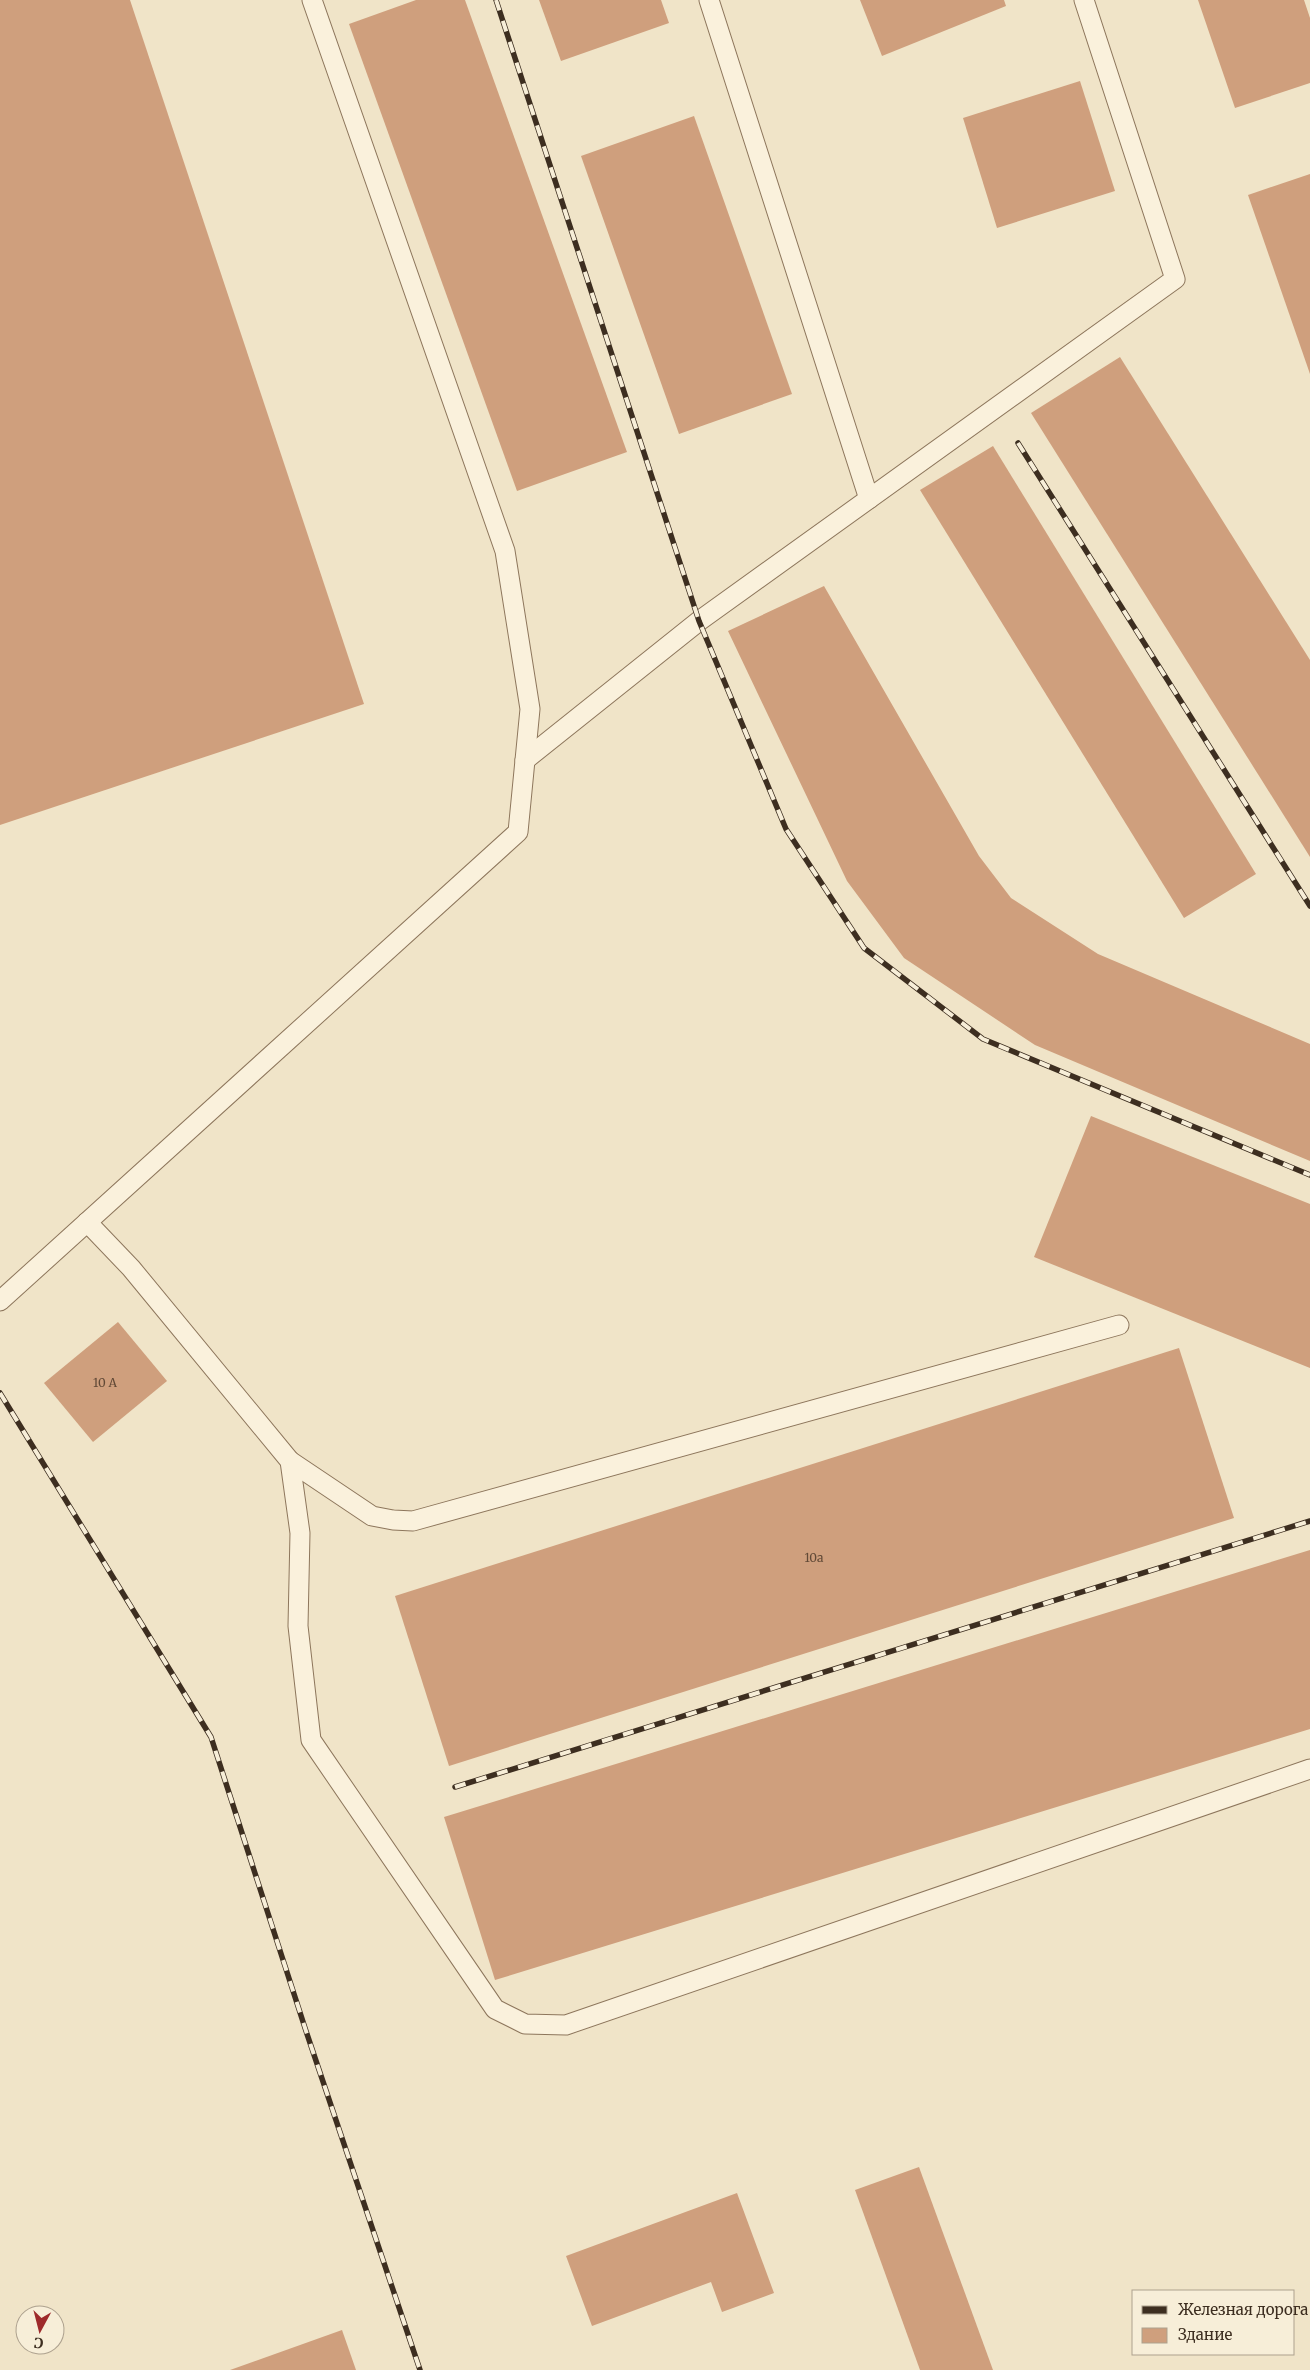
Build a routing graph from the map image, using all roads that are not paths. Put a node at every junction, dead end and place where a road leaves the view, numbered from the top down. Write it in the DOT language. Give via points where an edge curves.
graph roads {
  1 [pos="312,0"];
  2 [pos="709,0"];
  3 [pos="1084,0"];
  4 [pos="869,499"];
  5 [pos="525,760"];
  6 [pos="87,1222"];
  7 [pos="0,1301"];
  8 [pos="1119,1325"];
  9 [pos="290,1461"];
  10 [pos="1310,1769"];
  1 -- 5 [label="lane" via="505,551 530,709"];
  2 -- 4 [label="lane"];
  3 -- 4 [label="lane" via="1175,279"];
  4 -- 5 [label="lane" via="699,621"];
  5 -- 6 [label="lane" via="518,832"];
  6 -- 7 [label="lane"];
  6 -- 9 [label="lane" via="131,1268"];
  8 -- 9 [label="lane" via="413,1521 372,1516"];
  9 -- 10 [label="lane" via="300,1532 298,1626 311,1740 495,2008 525,2024 566,2025"];
}
